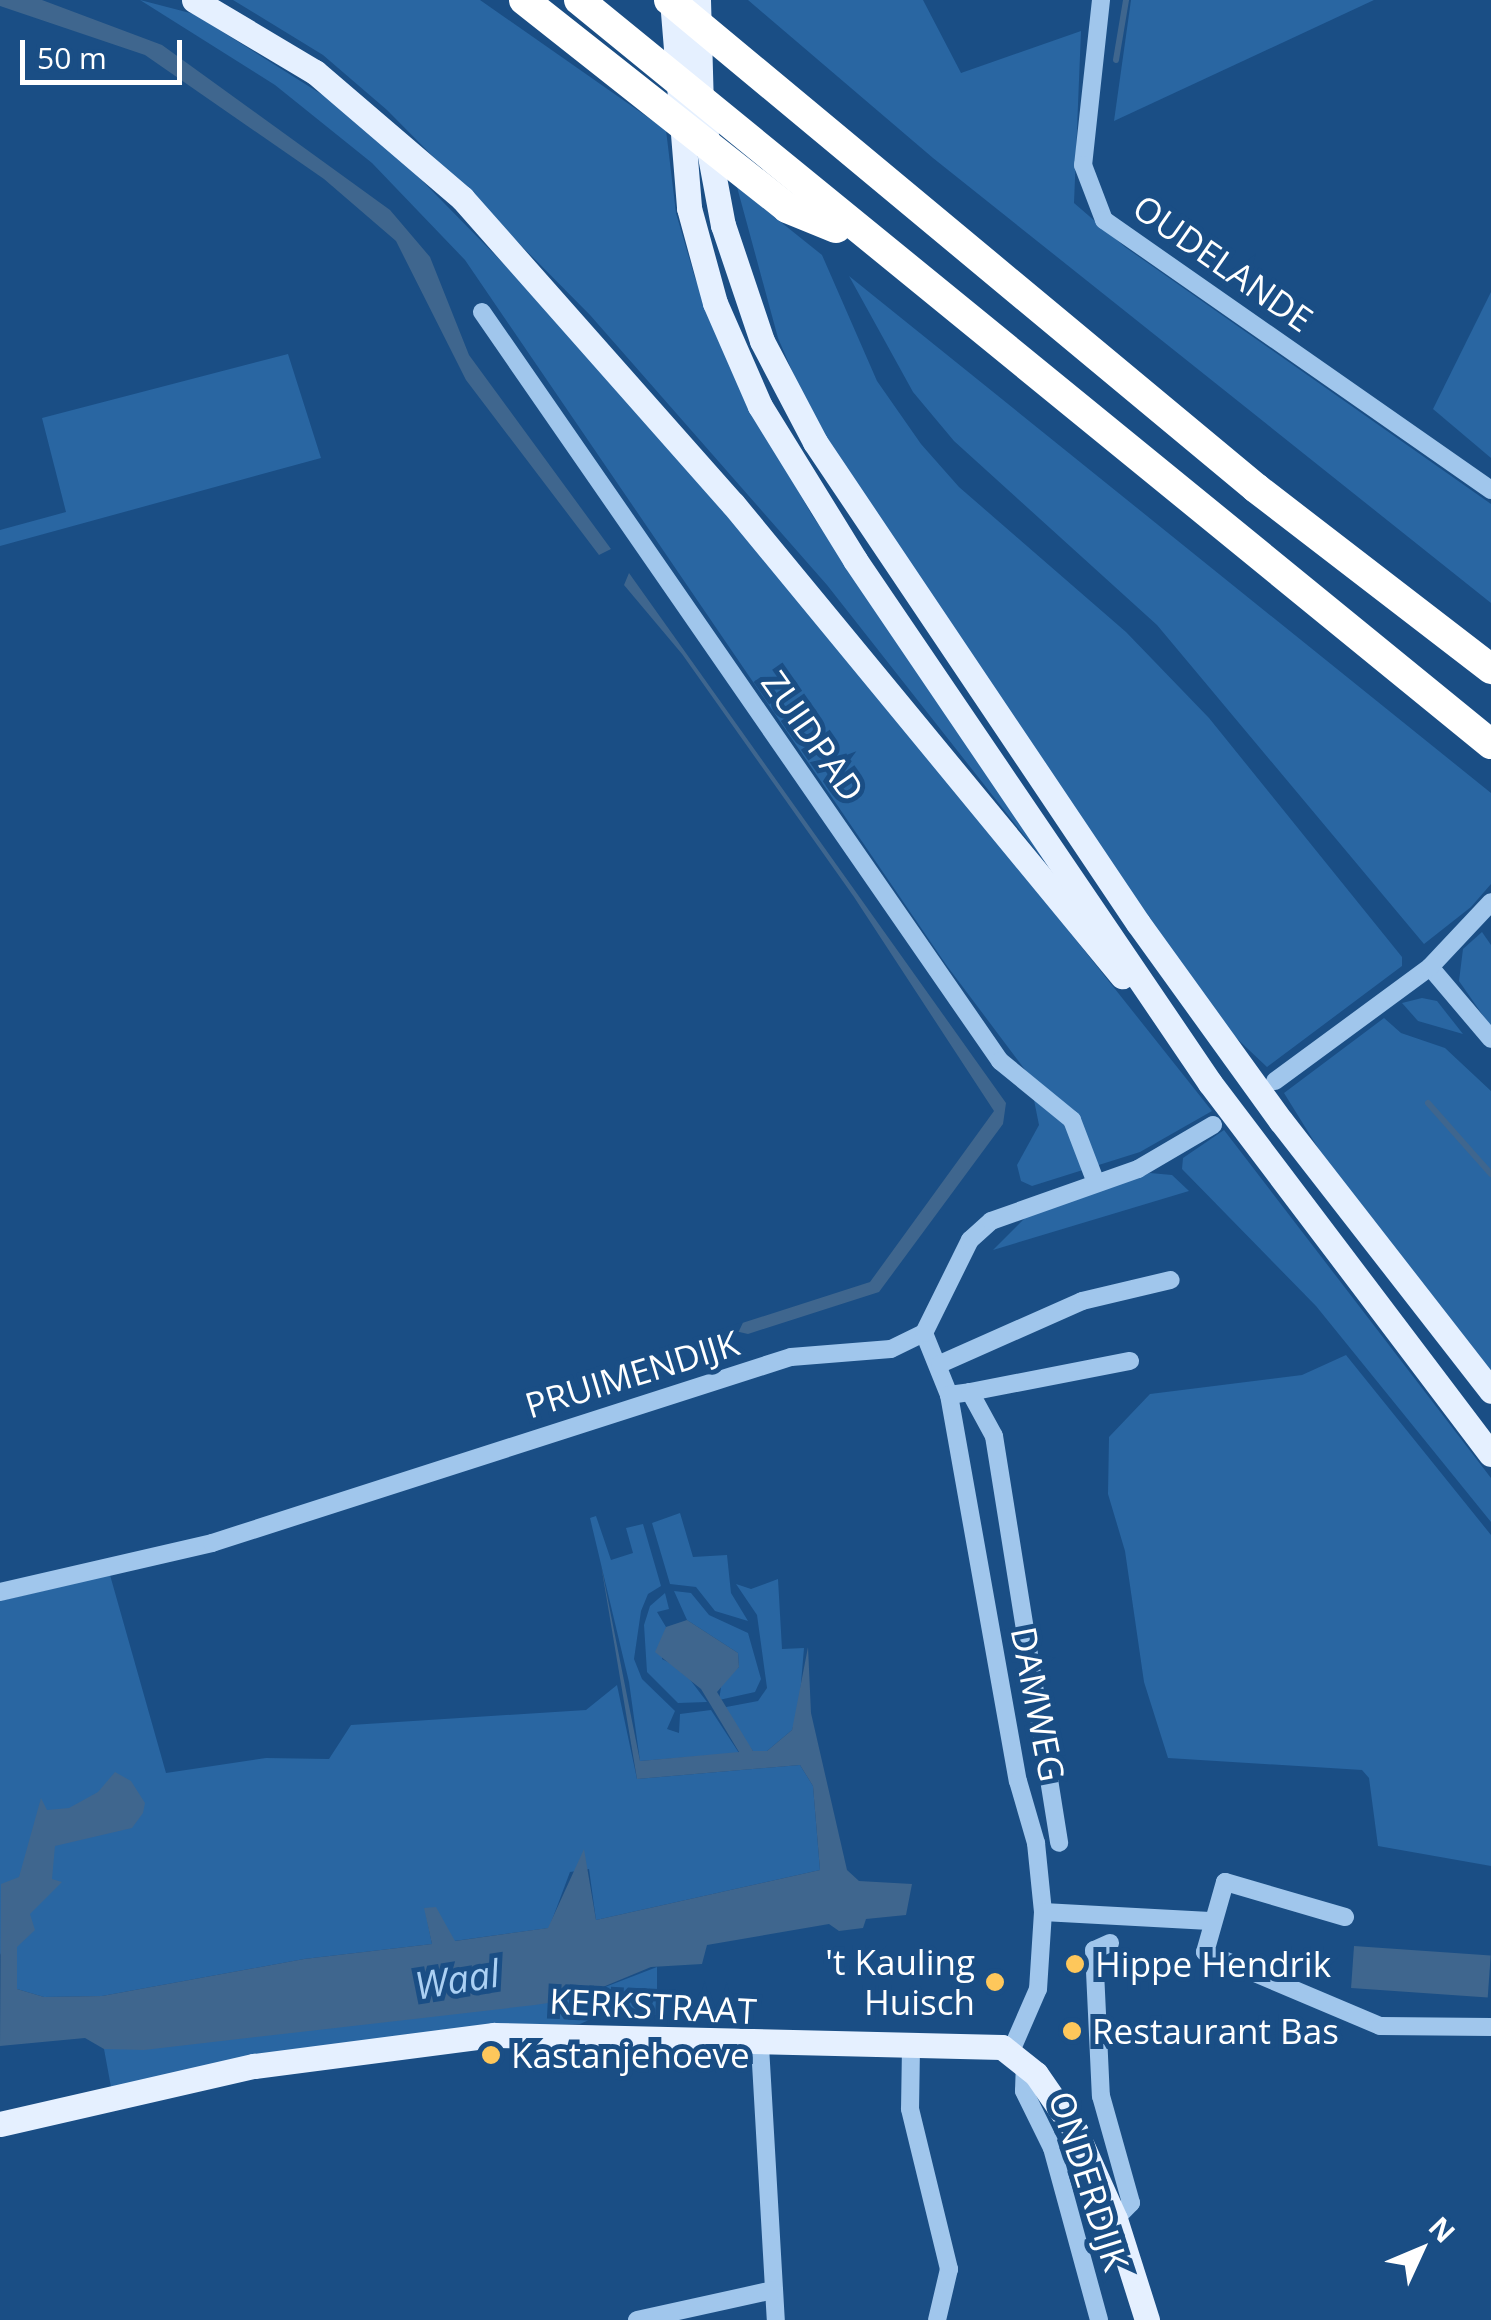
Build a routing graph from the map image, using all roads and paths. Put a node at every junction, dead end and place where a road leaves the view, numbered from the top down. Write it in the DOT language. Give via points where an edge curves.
graph roads {
  1 [pos="194,0"];
  2 [pos="524,0"];
  3 [pos="578,0"];
  4 [pos="671,0"];
  5 [pos="698,0"];
  6 [pos="1101,0"];
  7 [pos="866,241"];
  8 [pos="482,312"];
  9 [pos="1491,490"];
  10 [pos="1491,669"];
  11 [pos="1491,744"];
  12 [pos="1491,902"];
  13 [pos="1430,967"];
  14 [pos="1491,1039"];
  15 [pos="1275,1081"];
  16 [pos="1210,1083"];
  17 [pos="1213,1126"];
  18 [pos="1096,1183"];
  19 [pos="1171,1280"];
  20 [pos="924,1333"];
  21 [pos="1130,1361"];
  22 [pos="940,1364"];
  23 [pos="1491,1391"];
  24 [pos="970,1392"];
  25 [pos="949,1395"];
  26 [pos="1491,1454"];
  27 [pos="0,1592"];
  28 [pos="1059,1844"];
  29 [pos="1043,1912"];
  30 [pos="1344,1917"];
  31 [pos="1210,1921"];
  32 [pos="1110,1943"];
  33 [pos="1491,2028"];
  34 [pos="760,2046"];
  35 [pos="911,2047"];
  36 [pos="1018,2056"];
  37 [pos="0,2124"];
  38 [pos="1115,2220"];
  39 [pos="774,2290"];
  40 [pos="637,2320"];
  41 [pos="776,2320"];
  42 [pos="937,2320"];
  43 [pos="1099,2320"];
  44 [pos="1147,2320"];
  1 -- 16 [label="main road" via="314,72 462,198 733,504"];
  2 -- 7 [label="highway" via="787,208"];
  3 -- 7 [label="highway"];
  4 -- 10 [label="highway" via="1226,463"];
  4 -- 16 [label="main road" via="679,145 699,255 736,356 813,496"];
  5 -- 23 [label="main road" via="709,162 742,286 786,390 857,509 1238,1063"];
  6 -- 9 [label="street, OUDELANDE" via="1083,165 1104,220"];
  7 -- 11 [label="highway"];
  8 -- 18 [label="street, ZUIDPAD" via="1000,1062 1072,1120"];
  12 -- 13 [label="street"];
  13 -- 14 [label="street"];
  13 -- 15 [label="street"];
  16 -- 26 [label="main road"];
  17 -- 18 [label="street" via="1138,1169"];
  18 -- 20 [label="street" via="991,1221 970,1240"];
  19 -- 22 [label="street" via="1082,1301"];
  20 -- 22 [label="street, DAMWEG"];
  20 -- 27 [label="street, PRUIMENDIJK" via="891,1349 792,1358 212,1544"];
  21 -- 24 [label="street"];
  22 -- 25 [label="street, DAMWEG"];
  24 -- 25 [label="street"];
  24 -- 28 [label="street" via="994,1436"];
  25 -- 29 [label="street, DAMWEG" via="1018,1780 1036,1843"];
  29 -- 31 [label="street"];
  29 -- 36 [label="street, DAMWEG" via="1038,1989"];
  30 -- 31 [label="street" via="1225,1882"];
  31 -- 33 [label="street" via="1206,1952 1220,1964 1380,2026"];
  32 -- 38 [label="street" via="1094,1950 1100,2096 1131,2203"];
  34 -- 35 [label="main road, KERKSTRAAT"];
  34 -- 37 [label="main road, KERKSTRAAT" via="581,2034 398,2043 254,2066"];
  34 -- 39 [label="street"];
  35 -- 36 [label="main road, KERKSTRAAT"];
  35 -- 42 [label="street" via="910,2109 949,2269"];
  36 -- 38 [label="main road" via="1076,2132"];
  36 -- 43 [label="street, ONDERDIJK"];
  38 -- 44 [label="main road"];
  39 -- 40 [label="street"];
  39 -- 41 [label="street"];
}
